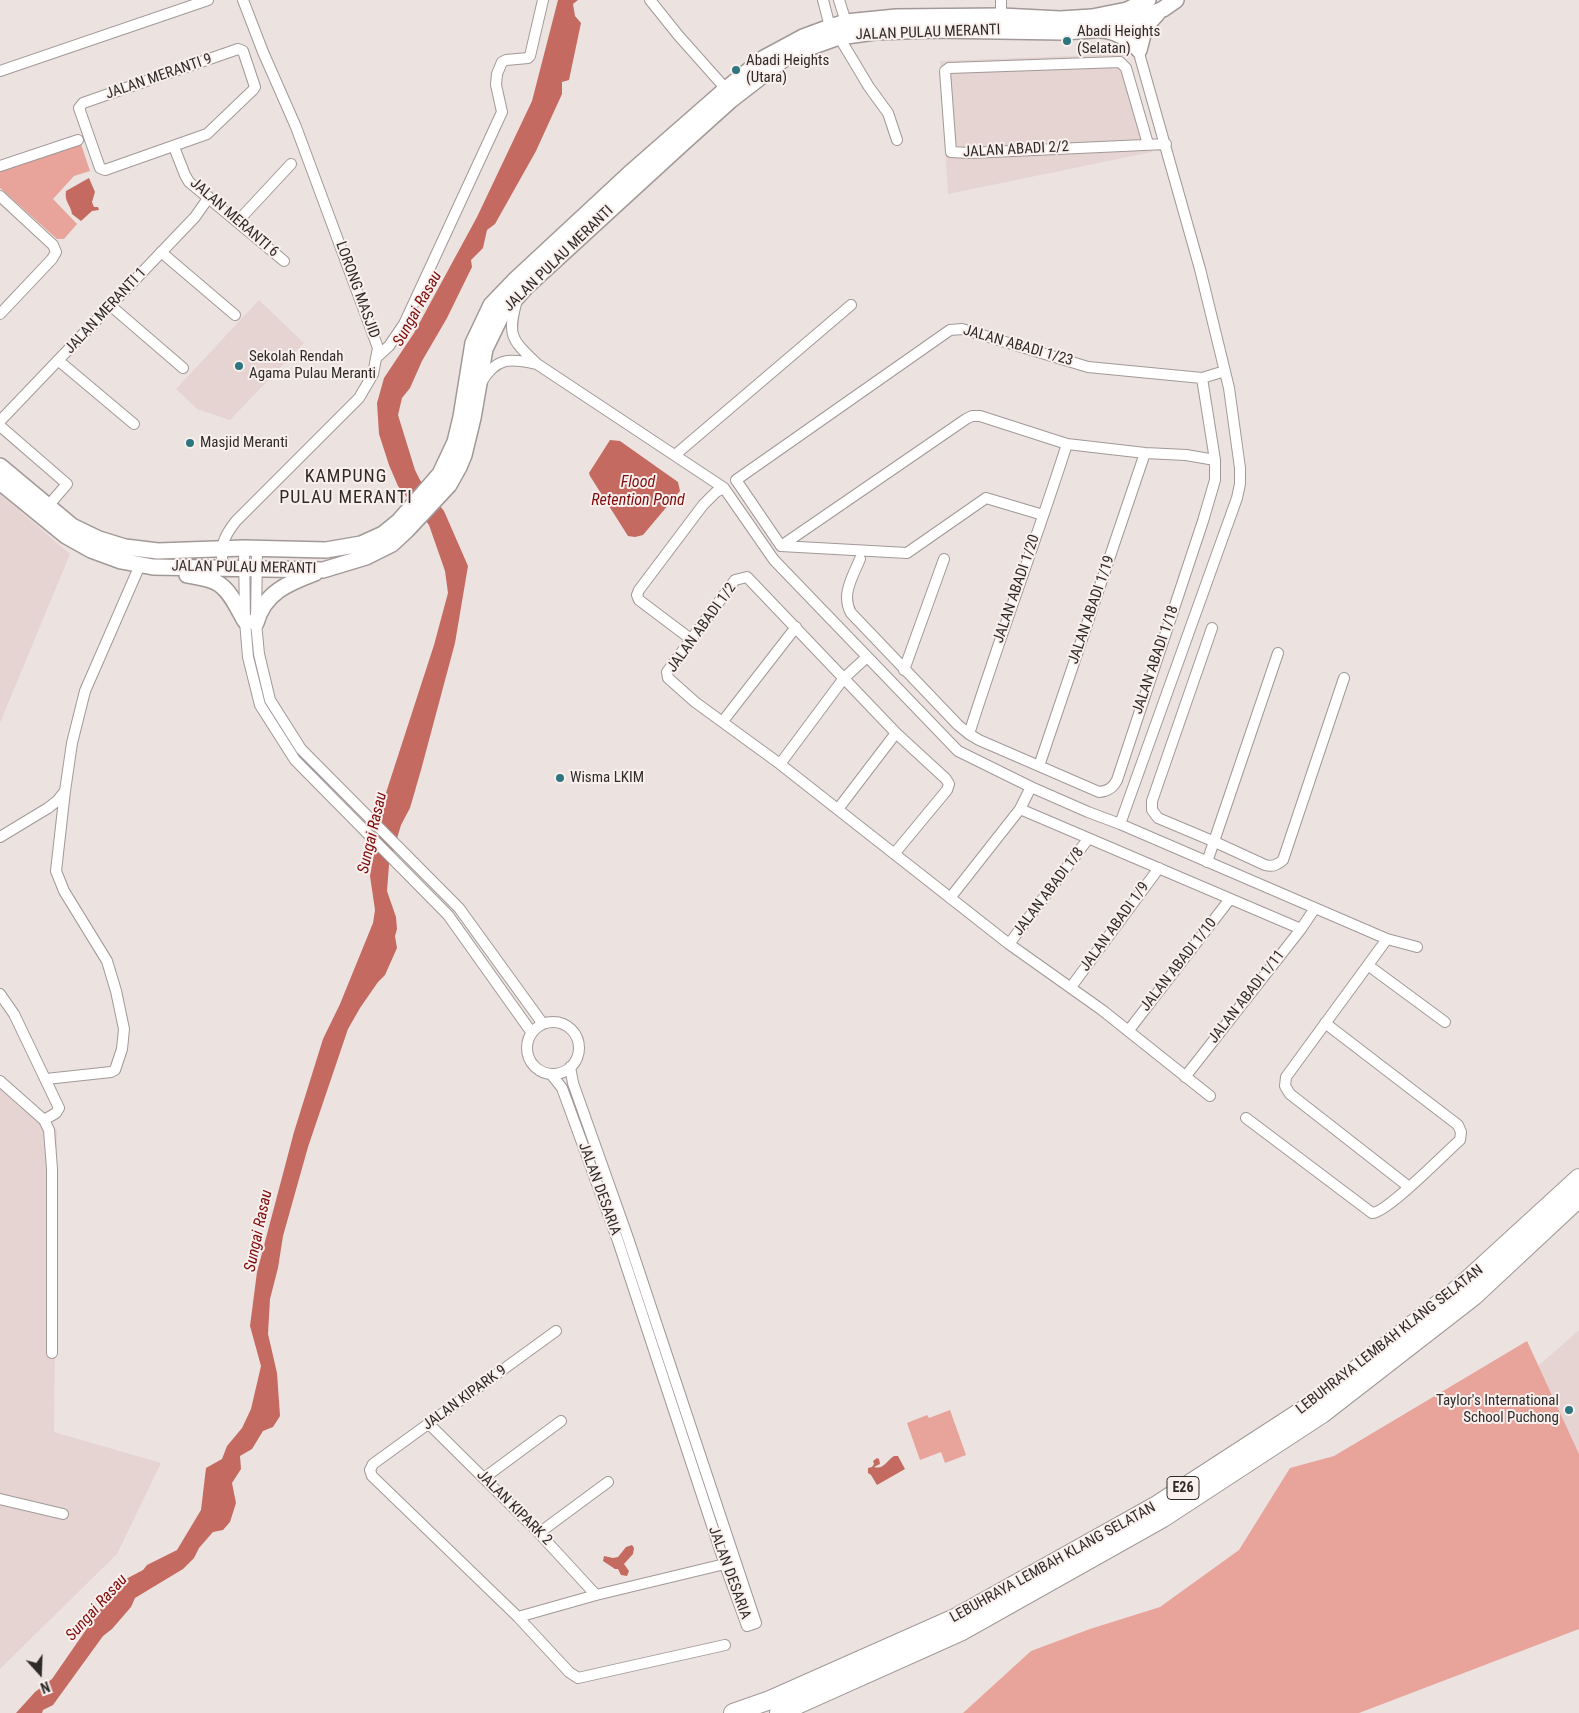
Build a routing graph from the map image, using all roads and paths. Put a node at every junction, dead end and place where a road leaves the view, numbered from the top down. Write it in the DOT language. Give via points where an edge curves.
graph roads {
  1 [pos="208,0"];
  2 [pos="242,0"];
  3 [pos="543,0"];
  4 [pos="650,0"];
  5 [pos="823,0"];
  6 [pos="839,0"];
  7 [pos="1001,0"];
  8 [pos="1148,0"];
  9 [pos="1176,0"];
  10 [pos="1163,9"];
  11 [pos="1001,16"];
  12 [pos="1129,17"];
  13 [pos="846,22"];
  14 [pos="1094,30"];
  15 [pos="834,32"];
  16 [pos="1139,50"];
  17 [pos="0,71"];
  18 [pos="726,89"];
  19 [pos="78,140"];
  20 [pos="897,140"];
  21 [pos="1148,144"];
  22 [pos="1166,144"];
  23 [pos="174,147"];
  24 [pos="291,164"];
  25 [pos="0,166"];
  26 [pos="0,197"];
  27 [pos="209,197"];
  28 [pos="238,221"];
  29 [pos="161,252"];
  30 [pos="284,261"];
  31 [pos="519,294"];
  32 [pos="851,305"];
  33 [pos="111,306"];
  34 [pos="0,314"];
  35 [pos="235,315"];
  36 [pos="377,358"];
  37 [pos="59,361"];
  38 [pos="537,364"];
  39 [pos="183,368"];
  40 [pos="1225,372"];
  41 [pos="1202,378"];
  42 [pos="477,392"];
  43 [pos="0,421"];
  44 [pos="134,424"];
  45 [pos="0,426"];
  46 [pos="1067,444"];
  47 [pos="1145,453"];
  48 [pos="675,456"];
  49 [pos="1215,460"];
  50 [pos="0,466"];
  51 [pos="445,480"];
  52 [pos="0,482"];
  53 [pos="724,488"];
  54 [pos="48,506"];
  55 [pos="1043,516"];
  56 [pos="403,526"];
  57 [pos="781,546"];
  58 [pos="222,548"];
  59 [pos="251,548"];
  60 [pos="860,559"];
  61 [pos="944,559"];
  62 [pos="146,566"];
  63 [pos="222,569"];
  64 [pos="250,569"];
  65 [pos="323,570"];
  66 [pos="250,622"];
  67 [pos="796,627"];
  68 [pos="1212,628"];
  69 [pos="692,640"];
  70 [pos="1278,653"];
  71 [pos="868,658"];
  72 [pos="904,670"];
  73 [pos="844,678"];
  74 [pos="1344,678"];
  75 [pos="723,722"];
  76 [pos="896,733"];
  77 [pos="969,734"];
  78 [pos="780,764"];
  79 [pos="1039,766"];
  80 [pos="1031,787"];
  81 [pos="65,790"];
  82 [pos="838,809"];
  83 [pos="1020,809"];
  84 [pos="1120,824"];
  85 [pos="0,837"];
  86 [pos="1088,839"];
  87 [pos="1215,842"];
  88 [pos="894,854"];
  89 [pos="1208,862"];
  90 [pos="1159,868"];
  91 [pos="950,898"];
  92 [pos="1230,899"];
  93 [pos="1315,908"];
  94 [pos="1301,928"];
  95 [pos="1387,939"];
  96 [pos="1009,944"];
  97 [pos="1417,947"];
  98 [pos="1369,966"];
  99 [pos="1071,987"];
  100 [pos="0,994"];
  101 [pos="1445,1022"];
  102 [pos="1325,1023"];
  103 [pos="543,1024"];
  104 [pos="1129,1030"];
  105 [pos="532,1033"];
  106 [pos="570,1067"];
  107 [pos="551,1074"];
  108 [pos="1184,1076"];
  109 [pos="46,1079"];
  110 [pos="0,1082"];
  111 [pos="1210,1096"];
  112 [pos="1246,1118"];
  113 [pos="44,1120"];
  114 [pos="1579,1178"];
  115 [pos="1409,1187"];
  116 [pos="1579,1198"];
  117 [pos="556,1331"];
  118 [pos="52,1353"];
  119 [pos="561,1421"];
  120 [pos="430,1424"];
  121 [pos="484,1478"];
  122 [pos="608,1482"];
  123 [pos="0,1499"];
  124 [pos="63,1514"];
  125 [pos="540,1533"];
  126 [pos="730,1563"];
  127 [pos="596,1595"];
  128 [pos="518,1617"];
  129 [pos="725,1645"];
  130 [pos="733,1713"];
  131 [pos="779,1713"];
  1 -- 17 [label="street"];
  2 -- 36 [label="street, LORONG MASJID" via="296,127 376,337"];
  3 -- 36 [label="street" via="530,56 502,62 496,85 502,112 404,324"];
  4 -- 18 [label="street"];
  5 -- 15 [label="street"];
  6 -- 13 [label="street"];
  7 -- 11 [label="street"];
  8 -- 12 [label="main road, JALAN PULAU MERANTI"];
  9 -- 10 [label="main road, JALAN PULAU MERANTI"];
  10 -- 12 [label="main road, JALAN PULAU MERANTI"];
  10 -- 16 [label="main road" via="1145,27"];
  11 -- 12 [label="main road, JALAN PULAU MERANTI" via="1060,19"];
  11 -- 13 [label="main road, JALAN PULAU MERANTI" via="896,17"];
  12 -- 14 [label="main road, JALAN PULAU MERANTI"];
  12 -- 16 [label="street"];
  13 -- 15 [label="main road, JALAN PULAU MERANTI"];
  14 -- 15 [label="main road, JALAN PULAU MERANTI"];
  14 -- 16 [label="main road" via="1115,32"];
  15 -- 18 [label="main road, JALAN PULAU MERANTI" via="804,37 776,51"];
  15 -- 20 [label="street" via="888,113"];
  15 -- 31 [label="main road, JALAN PULAU MERANTI" via="784,60 731,100"];
  16 -- 22 [label="street"];
  18 -- 51 [label="main road, JALAN PULAU MERANTI" via="605,196 491,305 473,343 461,417"];
  19 -- 25 [label="street"];
  21 -- 21 [label="street, JALAN ABADI 2/2" via="1126,68 1120,62 946,69 951,152"];
  21 -- 22 [label="street, JALAN ABADI 2/2"];
  22 -- 40 [label="street"];
  23 -- 23 [label="street, JALAN MERANTI 9" via="207,134 254,90 243,51 238,49 83,103 79,108 100,168 105,170"];
  23 -- 27 [label="street, JALAN MERANTI 6" via="185,175"];
  24 -- 28 [label="street"];
  26 -- 34 [label="street" via="53,245 56,252"];
  27 -- 28 [label="street, JALAN MERANTI 6"];
  27 -- 29 [label="street, JALAN MERANTI 1" via="195,217"];
  28 -- 30 [label="street, JALAN MERANTI 6"];
  29 -- 33 [label="street, JALAN MERANTI 1"];
  29 -- 35 [label="street"];
  31 -- 38 [label="street" via="511,332"];
  31 -- 42 [label="main road, JALAN PULAU MERANTI" via="502,314 484,350"];
  32 -- 48 [label="street"];
  33 -- 37 [label="street, JALAN MERANTI 1"];
  33 -- 39 [label="street"];
  36 -- 58 [label="street, LORONG MASJID" via="373,374 359,398 236,521"];
  37 -- 43 [label="street, JALAN MERANTI 1"];
  37 -- 44 [label="street"];
  38 -- 42 [label="street" via="509,359 501,362 490,370"];
  38 -- 48 [label="street"];
  40 -- 41 [label="street, JALAN ABADI 1/23"];
  40 -- 84 [label="street" via="1240,484"];
  41 -- 49 [label="street, JALAN ABADI 1/18"];
  41 -- 57 [label="street, JALAN ABADI 1/23" via="1088,366 955,329 736,480"];
  42 -- 51 [label="main road, JALAN PULAU MERANTI" via="464,454"];
  45 -- 54 [label="street" via="66,484"];
  46 -- 47 [label="street"];
  46 -- 55 [label="street, JALAN ABADI 1/20"];
  46 -- 57 [label="street" via="972,416"];
  47 -- 49 [label="street"];
  47 -- 79 [label="street, JALAN ABADI 1/19"];
  48 -- 53 [label="street"];
  49 -- 79 [label="street, JALAN ABADI 1/18" via="1215,480 1203,521 1114,785 1105,792 1099,792"];
  50 -- 54 [label="main road, JALAN PULAU MERANTI"];
  51 -- 56 [label="main road, JALAN PULAU MERANTI"];
  52 -- 62 [label="main road, JALAN PULAU MERANTI" via="66,536 121,562"];
  53 -- 69 [label="street" via="709,498 638,590 639,600"];
  53 -- 71 [label="street" via="774,560"];
  54 -- 58 [label="main road, JALAN PULAU MERANTI" via="72,526 125,547 158,551"];
  55 -- 57 [label="street" via="986,498 907,553"];
  55 -- 77 [label="street, JALAN ABADI 1/20"];
  56 -- 59 [label="main road, JALAN PULAU MERANTI" via="361,544 326,550"];
  56 -- 65 [label="main road, JALAN PULAU MERANTI" via="392,544 366,557"];
  58 -- 59 [label="main road, JALAN PULAU MERANTI"];
  58 -- 63 [label="street, LORONG MASJID"];
  59 -- 64 [label="street"];
  60 -- 72 [label="street, JALAN ABADI 1/18" via="846,595 846,605"];
  61 -- 72 [label="street"];
  62 -- 63 [label="main road, JALAN PULAU MERANTI"];
  62 -- 66 [label="main road" via="219,584"];
  62 -- 81 [label="street" via="85,691"];
  63 -- 64 [label="main road, JALAN PULAU MERANTI"];
  64 -- 65 [label="main road, JALAN PULAU MERANTI"];
  64 -- 66 [label="street"];
  65 -- 66 [label="main road" via="279,589"];
  66 -- 103 [label="street" via="270,700 301,749 459,908"];
  66 -- 105 [label="street" via="248,657 260,705 295,760 448,916"];
  67 -- 69 [label="street, JALAN ABADI 1/2" via="747,577 736,580"];
  67 -- 73 [label="street"];
  67 -- 75 [label="street"];
  68 -- 87 [label="street" via="1152,800 1152,810 1158,818"];
  69 -- 75 [label="street, JALAN ABADI 1/2" via="667,672 668,678"];
  70 -- 87 [label="street"];
  71 -- 73 [label="street"];
  71 -- 80 [label="street" via="958,751"];
  72 -- 77 [label="street, JALAN ABADI 1/18"];
  73 -- 76 [label="street"];
  73 -- 78 [label="street"];
  74 -- 87 [label="street" via="1283,860 1271,867"];
  75 -- 78 [label="street"];
  76 -- 82 [label="street"];
  76 -- 88 [label="street" via="949,784"];
  77 -- 79 [label="street, JALAN ABADI 1/18"];
  78 -- 82 [label="street"];
  80 -- 83 [label="street"];
  80 -- 84 [label="street"];
  81 -- 85 [label="street" via="58,801"];
  81 -- 109 [label="street" via="56,871 106,961 124,1029 116,1070"];
  82 -- 88 [label="street"];
  83 -- 86 [label="street"];
  83 -- 91 [label="street"];
  84 -- 89 [label="street"];
  86 -- 90 [label="street"];
  86 -- 96 [label="street, JALAN ABADI 1/8"];
  87 -- 89 [label="street"];
  88 -- 91 [label="street"];
  89 -- 93 [label="street"];
  90 -- 92 [label="street"];
  90 -- 99 [label="street, JALAN ABADI 1/9"];
  91 -- 96 [label="street"];
  92 -- 94 [label="street"];
  92 -- 104 [label="street, JALAN ABADI 1/10"];
  93 -- 94 [label="street, JALAN ABADI 1/11"];
  93 -- 95 [label="street"];
  94 -- 108 [label="street, JALAN ABADI 1/11"];
  95 -- 97 [label="street"];
  95 -- 98 [label="street"];
  96 -- 99 [label="street"];
  98 -- 101 [label="street"];
  98 -- 102 [label="street"];
  99 -- 104 [label="street"];
  100 -- 109 [label="street" via="14,1014"];
  102 -- 115 [label="street" via="1286,1077 1287,1090"];
  102 -- 115 [label="street" via="1460,1128 1460,1140"];
  103 -- 105 [label="street"];
  103 -- 106 [label="street" via="556,1022 574,1032 579,1046"];
  104 -- 108 [label="street"];
  105 -- 107 [label="street, JALAN DESARIA" via="528,1040 528,1057 538,1069"];
  106 -- 107 [label="street"];
  106 -- 126 [label="street, JALAN DESARIA" via="628,1238"];
  107 -- 126 [label="street, JALAN DESARIA" via="562,1088"];
  108 -- 111 [label="street"];
  109 -- 113 [label="street" via="59,1108"];
  110 -- 113 [label="street"];
  112 -- 115 [label="street" via="1372,1213 1379,1212"];
  113 -- 118 [label="street" via="49,1130 52,1169"];
  114 -- 130 [label="highway, LEBUHRAYA LEMBAH KLANG SELATAN / E26" via="1460,1286 1314,1403 1157,1505 955,1618 770,1700"];
  116 -- 131 [label="highway, LEBUHRAYA LEMBAH KLANG SELATAN / E26" via="1474,1296 1322,1414 1163,1518 962,1631"];
  117 -- 120 [label="street, JALAN KIPARK 9"];
  119 -- 121 [label="street"];
  120 -- 121 [label="street, JALAN KIPARK 2"];
  120 -- 128 [label="street, JALAN KIPARK 9" via="373,1464 372,1476"];
  121 -- 125 [label="street, JALAN KIPARK 2"];
  122 -- 125 [label="street"];
  123 -- 124 [label="street"];
  125 -- 127 [label="street, JALAN KIPARK 2"];
  126 -- 126 [label="street, JALAN DESARIA" via="756,1623 747,1626"];
  126 -- 127 [label="street"];
  127 -- 128 [label="street"];
  128 -- 129 [label="street" via="578,1678"];
}
